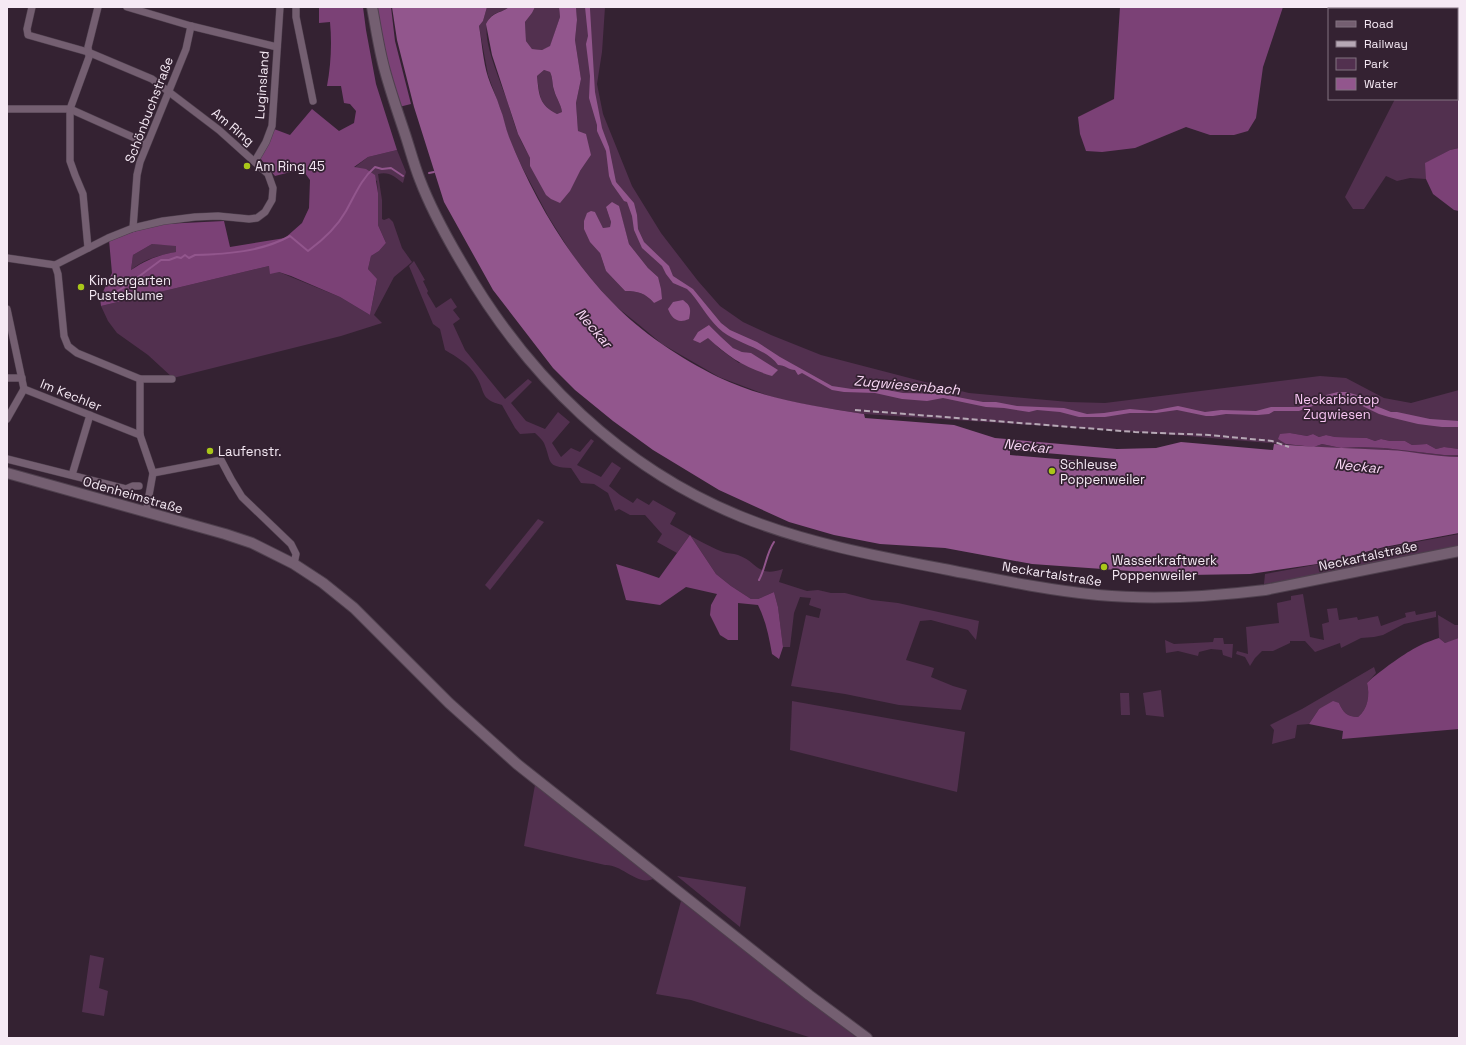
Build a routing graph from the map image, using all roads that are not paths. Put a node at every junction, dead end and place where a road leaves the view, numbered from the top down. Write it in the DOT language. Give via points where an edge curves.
graph roads {
  1 [pos="32,7"];
  2 [pos="98,7"];
  3 [pos="127,7"];
  4 [pos="280,7"];
  5 [pos="296,7"];
  6 [pos="372,7"];
  7 [pos="191,26"];
  8 [pos="277,47"];
  9 [pos="88,52"];
  10 [pos="169,90"];
  11 [pos="313,101"];
  12 [pos="7,109"];
  13 [pos="70,109"];
  14 [pos="146,143"];
  15 [pos="255,161"];
  16 [pos="133,228"];
  17 [pos="88,248"];
  18 [pos="7,258"];
  19 [pos="55,265"];
  20 [pos="7,309"];
  21 [pos="7,378"];
  22 [pos="22,378"];
  23 [pos="172,379"];
  24 [pos="140,380"];
  25 [pos="24,388"];
  26 [pos="90,415"];
  27 [pos="7,419"];
  28 [pos="140,435"];
  29 [pos="7,459"];
  30 [pos="7,473"];
  31 [pos="153,473"];
  32 [pos="72,475"];
  33 [pos="139,486"];
  34 [pos="146,512"];
  35 [pos="1459,551"];
  36 [pos="294,564"];
  37 [pos="867,1038"];
  1 -- 9 [label="street, Am Ring" via="28,35"];
  2 -- 9 [label="street"];
  3 -- 7 [label="street"];
  4 -- 8 [label="street, Luginsland"];
  5 -- 11 [label="street"];
  6 -- 35 [label="main road, Neckartalstraße" via="384,69 420,182 477,288 507,333 536,369 571,405 610,439 697,496 778,530 884,558 1074,593 1123,597 1206,596 1265,590"];
  7 -- 8 [label="street"];
  7 -- 10 [label="street, Schönbuchstraße" via="186,48"];
  8 -- 15 [label="street, Luginsland" via="272,126"];
  9 -- 10 [label="street, Am Ring" via="140,73"];
  9 -- 13 [label="street" via="89,57"];
  10 -- 14 [label="street, Schönbuchstraße"];
  10 -- 15 [label="street, Am Ring"];
  12 -- 13 [label="street"];
  13 -- 14 [label="street"];
  13 -- 17 [label="street" via="70,161 83,194"];
  14 -- 16 [label="street, Schönbuchstraße" via="137,175"];
  15 -- 16 [label="street, Am Ring" via="268,174 273,188 270,206 257,218 195,217"];
  16 -- 17 [label="street, Am Ring"];
  17 -- 19 [label="street, Am Ring"];
  18 -- 19 [label="street"];
  19 -- 24 [label="street" via="64,336 68,346 76,353"];
  20 -- 22 [label="street, Im Kechler"];
  21 -- 22 [label="street"];
  22 -- 25 [label="street, Im Kechler"];
  23 -- 24 [label="street"];
  24 -- 28 [label="street"];
  25 -- 26 [label="street, Im Kechler"];
  25 -- 27 [label="street"];
  26 -- 28 [label="street, Im Kechler"];
  26 -- 32 [label="street"];
  28 -- 31 [label="street"];
  29 -- 32 [label="street, Odenheimstraße"];
  30 -- 34 [label="main road, Odenheimstraße"];
  31 -- 34 [label="street"];
  31 -- 36 [label="street" via="221,460 242,497 291,544 296,554"];
  32 -- 33 [label="street, Odenheimstraße" via="126,488"];
  34 -- 36 [label="main road, Odenheimstraße" via="252,543"];
  36 -- 37 [label="main road, Odenheimstraße" via="354,608 449,703 517,764 802,990"];
}
